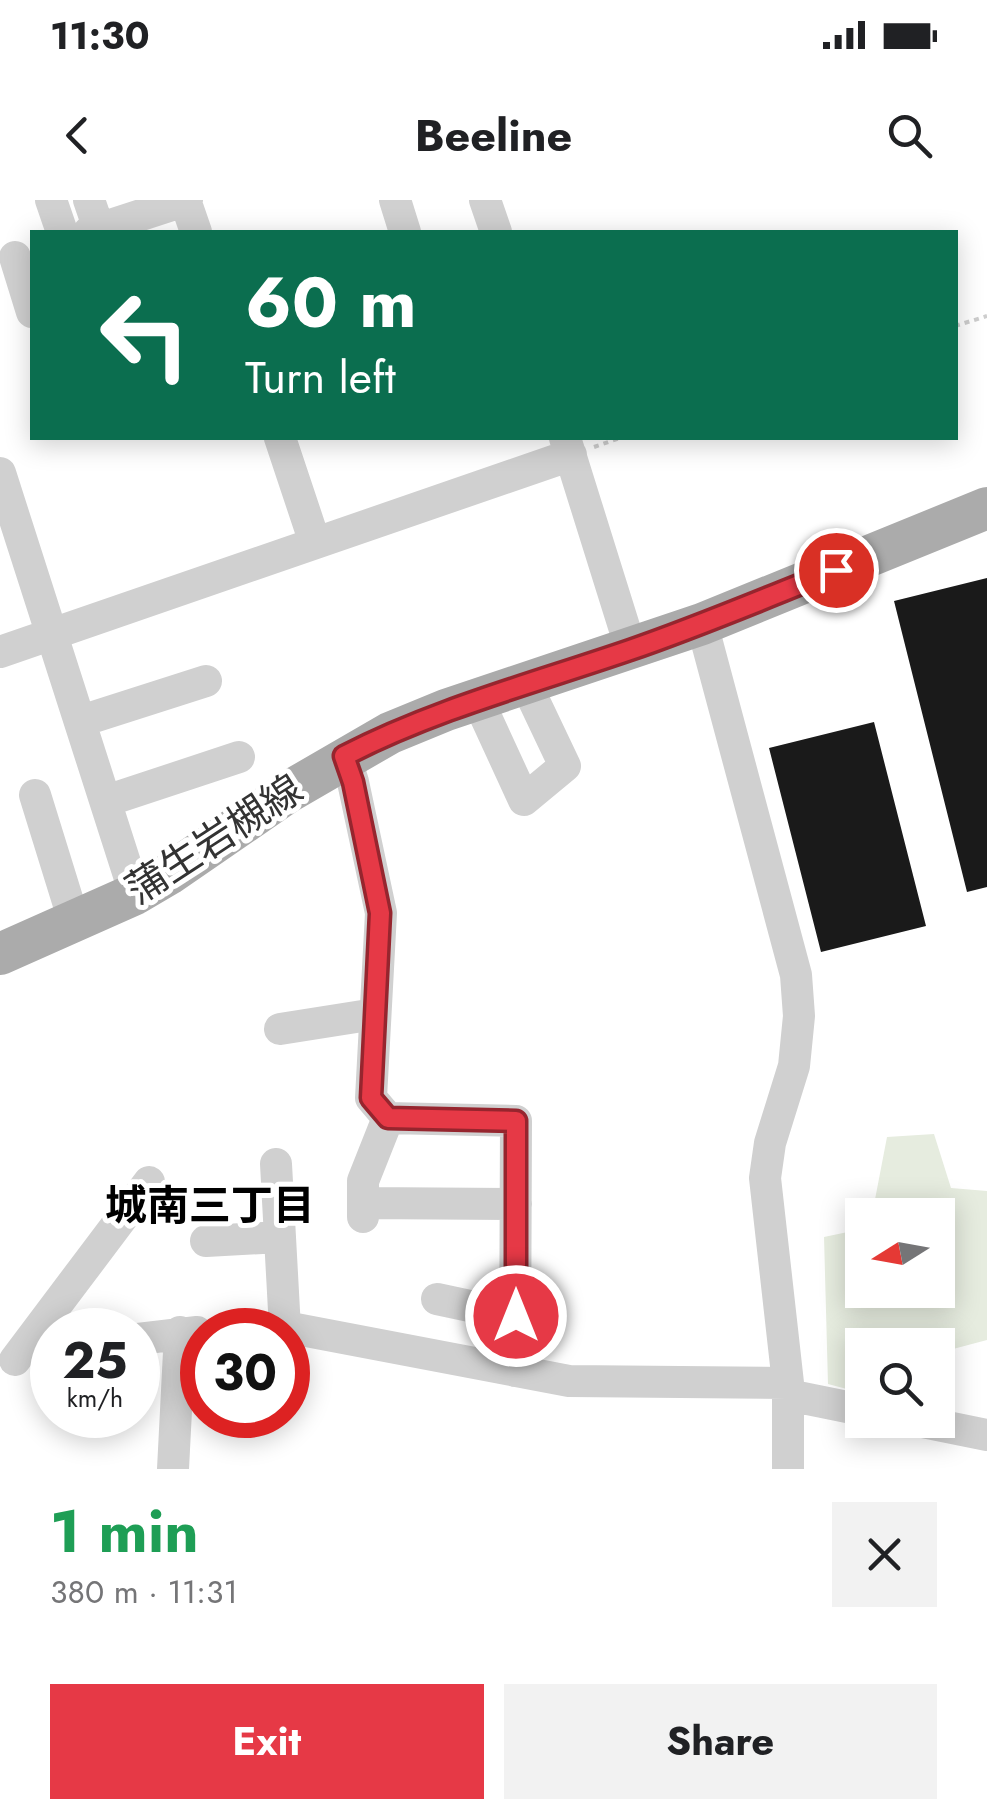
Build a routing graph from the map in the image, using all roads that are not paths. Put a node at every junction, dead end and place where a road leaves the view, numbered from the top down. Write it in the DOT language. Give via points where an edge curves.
graph roads {
  1 [pos="51,200"];
  2 [pos="186,200"];
  3 [pos="395,200"];
  4 [pos="485,200"];
  5 [pos="92,221"];
  6 [pos="61,230"];
  7 [pos="195,230"];
  8 [pos="404,230"];
  9 [pos="495,230"];
  10 [pos="16,257"];
  11 [pos="30,305"];
  12 [pos="281,440"];
  13 [pos="568,446"];
  14 [pos="0,473"];
  15 [pos="987,508"];
  16 [pos="315,543"];
  17 [pos="702,624"];
  18 [pos="54,634"];
  19 [pos="631,650"];
  20 [pos="0,652"];
  21 [pos="206,681"];
  22 [pos="526,684"];
  23 [pos="478,700"];
  24 [pos="81,721"];
  25 [pos="344,756"];
  26 [pos="239,757"];
  27 [pos="35,796"];
  28 [pos="106,801"];
  29 [pos="135,894"];
  30 [pos="74,920"];
  31 [pos="0,954"];
  32 [pos="375,1014"];
  33 [pos="280,1029"];
  34 [pos="388,1118"];
  35 [pos="276,1164"];
  36 [pos="150,1182"];
  37 [pos="516,1204"];
  38 [pos="280,1237"];
  39 [pos="206,1242"];
  40 [pos="437,1299"];
  41 [pos="283,1308"];
  42 [pos="516,1316"];
  43 [pos="310,1334"];
  44 [pos="8,1362"];
  45 [pos="515,1371"];
  46 [pos="788,1389"];
  47 [pos="845,1405"];
  48 [pos="180,1416"];
  49 [pos="955,1429"];
  50 [pos="987,1435"];
  51 [pos="173,1469"];
  52 [pos="788,1469"];
  1 -- 6 [label="street"];
  2 -- 5 [label="street"];
  2 -- 7 [label="street"];
  3 -- 8 [label="street"];
  4 -- 9 [label="street"];
  10 -- 11 [label="street"];
  12 -- 16 [label="street"];
  13 -- 16 [label="street"];
  13 -- 19 [label="street"];
  14 -- 18 [label="street"];
  15 -- 17 [label="main road, 蒲生岩槻線"];
  16 -- 18 [label="street"];
  17 -- 19 [label="main road, 蒲生岩槻線"];
  17 -- 46 [label="street" via="796,975 794,1066 765,1178"];
  18 -- 20 [label="street"];
  18 -- 24 [label="street"];
  19 -- 22 [label="main road, 蒲生岩槻線"];
  21 -- 24 [label="street"];
  22 -- 23 [label="main road, 蒲生岩槻線"];
  22 -- 23 [label="street" via="565,766 524,800"];
  23 -- 25 [label="main road, 蒲生岩槻線"];
  24 -- 28 [label="street"];
  25 -- 29 [label="main road, 蒲生岩槻線"];
  25 -- 32 [label="street" via="380,913"];
  26 -- 28 [label="street"];
  27 -- 30 [label="street"];
  28 -- 29 [label="street"];
  29 -- 30 [label="main road, 蒲生岩槻線"];
  30 -- 31 [label="main road, 蒲生岩槻線"];
  32 -- 33 [label="street"];
  32 -- 34 [label="street" via="371,1098"];
  34 -- 37 [label="street" via="516,1121"];
  34 -- 37 [label="street" via="363,1181 363,1210"];
  35 -- 38 [label="street"];
  36 -- 44 [label="street"];
  37 -- 42 [label="street"];
  38 -- 39 [label="street"];
  38 -- 41 [label="street"];
  40 -- 42 [label="street"];
  42 -- 45 [label="street"];
  43 -- 45 [label="street"];
  45 -- 46 [label="street" via="570,1381"];
  46 -- 47 [label="street"];
  46 -- 52 [label="street"];
  48 -- 51 [label="street"];
  49 -- 50 [label="street"];
}
